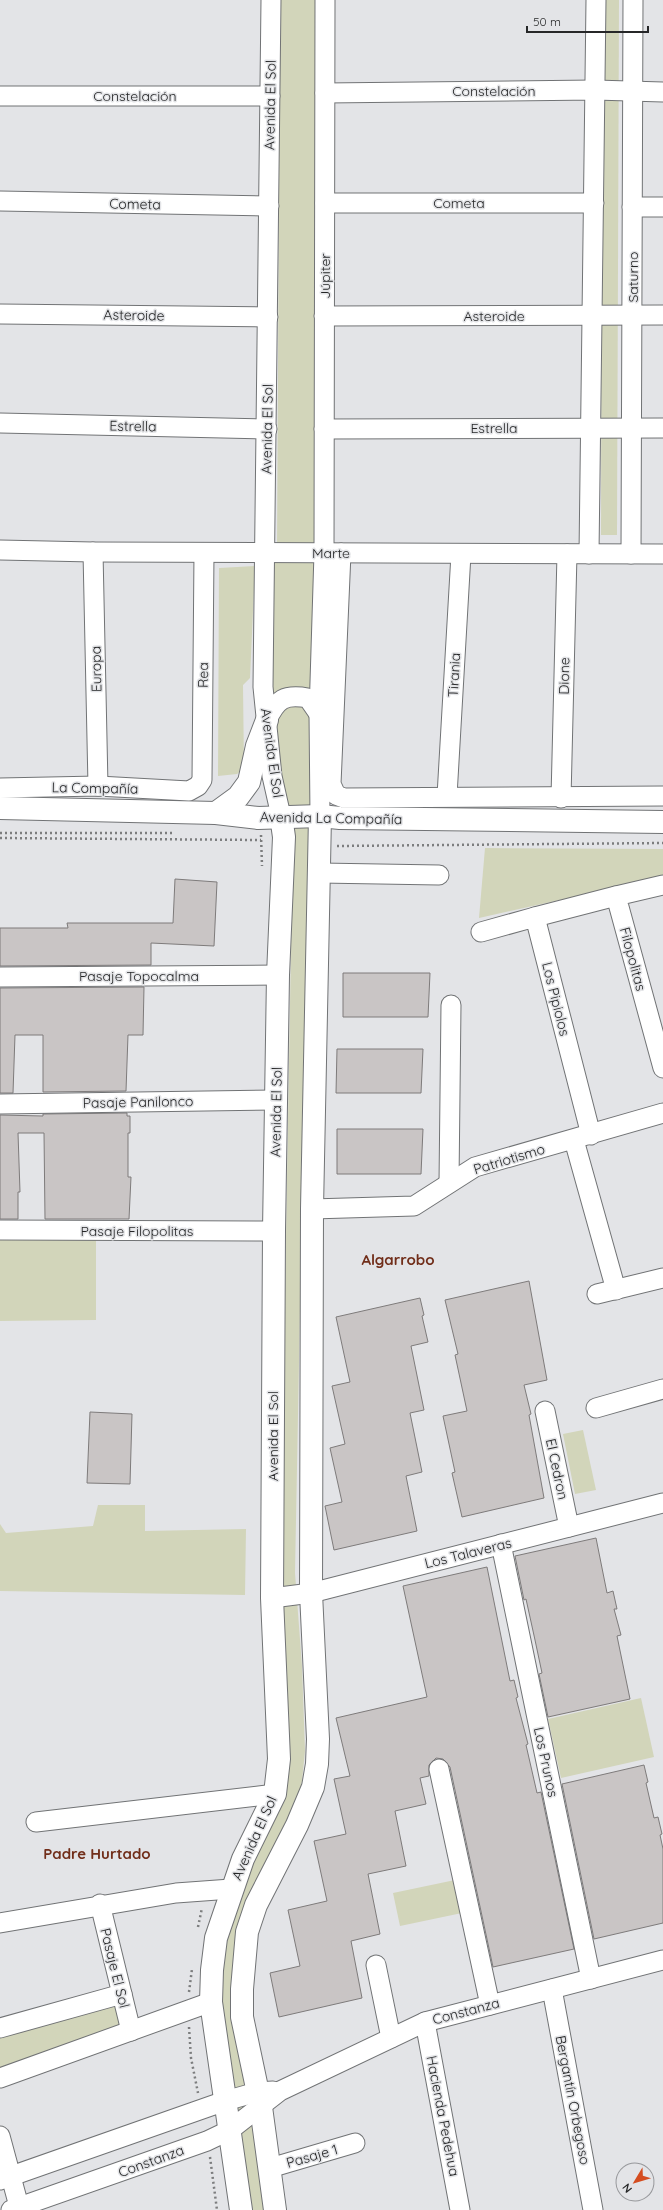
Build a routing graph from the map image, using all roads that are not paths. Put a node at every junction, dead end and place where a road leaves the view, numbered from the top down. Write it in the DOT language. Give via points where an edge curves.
graph roads {
  1 [pos="272,0"];
  2 [pos="325,0"];
  3 [pos="596,0"];
  4 [pos="633,0"];
  5 [pos="595,90"];
  6 [pos="632,91"];
  7 [pos="663,92"];
  8 [pos="325,93"];
  9 [pos="0,96"];
  10 [pos="270,96"];
  11 [pos="0,201"];
  12 [pos="324,203"];
  13 [pos="594,204"];
  14 [pos="269,206"];
  15 [pos="632,207"];
  16 [pos="663,207"];
  17 [pos="0,314"];
  18 [pos="592,315"];
  19 [pos="633,315"];
  20 [pos="663,315"];
  21 [pos="324,316"];
  22 [pos="268,317"];
  23 [pos="0,423"];
  24 [pos="591,428"];
  25 [pos="633,428"];
  26 [pos="663,428"];
  27 [pos="267,429"];
  28 [pos="324,429"];
  29 [pos="0,550"];
  30 [pos="93,552"];
  31 [pos="204,553"];
  32 [pos="266,553"];
  33 [pos="333,553"];
  34 [pos="461,554"];
  35 [pos="567,554"];
  36 [pos="589,554"];
  37 [pos="631,554"];
  38 [pos="663,554"];
  39 [pos="319,714"];
  40 [pos="267,720"];
  41 [pos="98,786"];
  42 [pos="0,788"];
  43 [pos="189,791"];
  44 [pos="447,796"];
  45 [pos="663,796"];
  46 [pos="561,798"];
  47 [pos="0,808"];
  48 [pos="216,813"];
  49 [pos="281,816"];
  50 [pos="320,816"];
  51 [pos="663,822"];
  52 [pos="320,873"];
  53 [pos="439,875"];
  54 [pos="663,885"];
  55 [pos="616,896"];
  56 [pos="535,917"];
  57 [pos="481,932"];
  58 [pos="278,974"];
  59 [pos="0,977"];
  60 [pos="451,1005"];
  61 [pos="663,1068"];
  62 [pos="277,1100"];
  63 [pos="0,1104"];
  64 [pos="663,1113"];
  65 [pos="582,1137"];
  66 [pos="449,1183"];
  67 [pos="312,1208"];
  68 [pos="0,1230"];
  69 [pos="274,1231"];
  70 [pos="663,1278"];
  71 [pos="616,1290"];
  72 [pos="598,1294"];
  73 [pos="663,1390"];
  74 [pos="596,1408"];
  75 [pos="545,1411"];
  76 [pos="663,1503"];
  77 [pos="569,1527"];
  78 [pos="501,1544"];
  79 [pos="311,1593"];
  80 [pos="272,1598"];
  81 [pos="439,1769"];
  82 [pos="275,1794"];
  83 [pos="36,1822"];
  84 [pos="231,1889"];
  85 [pos="100,1904"];
  86 [pos="0,1923"];
  87 [pos="663,1960"];
  88 [pos="376,1964"];
  89 [pos="591,1979"];
  90 [pos="552,1989"];
  91 [pos="122,1994"];
  92 [pos="211,2002"];
  93 [pos="490,2005"];
  94 [pos="425,2022"];
  95 [pos="0,2028"];
  96 [pos="131,2031"];
  97 [pos="391,2038"];
  98 [pos="0,2078"];
  99 [pos="259,2100"];
  100 [pos="225,2101"];
  101 [pos="230,2130"];
  102 [pos="0,2136"];
  103 [pos="355,2143"];
  104 [pos="270,2168"];
  105 [pos="6,2179"];
  106 [pos="17,2209"];
  107 [pos="241,2210"];
  108 [pos="275,2210"];
  109 [pos="460,2210"];
  110 [pos="593,2210"];
  1 -- 10 [label="street, Avenida El Sol"];
  2 -- 8 [label="street, Júpiter"];
  3 -- 5 [label="street"];
  4 -- 6 [label="street, Saturno"];
  5 -- 6 [label="street, Constelación"];
  5 -- 8 [label="street, Constelación"];
  5 -- 13 [label="street"];
  6 -- 7 [label="street, Constelación"];
  6 -- 15 [label="street, Saturno"];
  8 -- 12 [label="street, Júpiter"];
  9 -- 10 [label="street, Constelación"];
  10 -- 14 [label="street, Avenida El Sol"];
  11 -- 14 [label="street, Cometa"];
  12 -- 13 [label="street, Cometa"];
  12 -- 21 [label="street, Júpiter"];
  13 -- 18 [label="street"];
  14 -- 22 [label="street, Avenida El Sol"];
  15 -- 16 [label="street"];
  15 -- 19 [label="street, Saturno"];
  17 -- 22 [label="street, Asteroide"];
  18 -- 19 [label="street, Asteroide"];
  18 -- 21 [label="street, Asteroide"];
  18 -- 24 [label="street"];
  19 -- 20 [label="street, Asteroide"];
  19 -- 25 [label="street, Saturno"];
  21 -- 28 [label="street, Júpiter"];
  22 -- 27 [label="street, Avenida El Sol"];
  23 -- 27 [label="street, Estrella"];
  24 -- 25 [label="street, Estrella"];
  24 -- 28 [label="street, Estrella"];
  24 -- 36 [label="street"];
  25 -- 26 [label="street, Estrella"];
  25 -- 37 [label="street, Saturno"];
  27 -- 32 [label="street, Avenida El Sol"];
  28 -- 33 [label="street, Júpiter"];
  29 -- 30 [label="street, Marte"];
  30 -- 31 [label="street, Marte"];
  30 -- 41 [label="street, Europa"];
  31 -- 32 [label="street, Marte"];
  31 -- 43 [label="street, Rea" via="202,780"];
  32 -- 33 [label="street, Marte"];
  32 -- 40 [label="street, Avenida El Sol" via="263,687"];
  33 -- 34 [label="street, Marte"];
  33 -- 39 [label="street"];
  33 -- 44 [label="street" via="331,784 336,795 344,798"];
  34 -- 35 [label="street, Marte"];
  34 -- 44 [label="street, Tirania"];
  35 -- 36 [label="street, Marte"];
  35 -- 46 [label="street, Dione"];
  36 -- 37 [label="street, Marte"];
  37 -- 38 [label="street, Marte"];
  39 -- 40 [label="street" via="308,698 295,696 281,700 272,709"];
  39 -- 50 [label="street"];
  40 -- 48 [label="main road" via="257,746 249,782 238,797"];
  40 -- 49 [label="street, Avenida El Sol" via="272,776"];
  41 -- 42 [label="street, La Compañía"];
  41 -- 43 [label="street, La Compañía"];
  44 -- 46 [label="street"];
  45 -- 46 [label="street"];
  47 -- 48 [label="main road, Avenida La Compañía"];
  48 -- 49 [label="main road, Avenida La Compañía" via="258,818"];
  49 -- 50 [label="main road, Avenida La Compañía"];
  49 -- 58 [label="main road, Avenida El Sol" via="283,846"];
  50 -- 51 [label="main road, Avenida La Compañía"];
  50 -- 52 [label="main road"];
  52 -- 53 [label="street"];
  52 -- 67 [label="main road"];
  54 -- 55 [label="street"];
  55 -- 56 [label="street"];
  55 -- 61 [label="street, Filopolitas"];
  56 -- 57 [label="street"];
  56 -- 65 [label="street, Los Pipiolos"];
  58 -- 59 [label="street, Pasaje Topocalma"];
  58 -- 62 [label="main road, Avenida El Sol"];
  60 -- 66 [label="street"];
  62 -- 63 [label="street, Pasaje Panilonco"];
  62 -- 69 [label="main road, Avenida El Sol"];
  64 -- 65 [label="street, Patriotismo"];
  65 -- 66 [label="street, Patriotismo" via="475,1166"];
  65 -- 71 [label="street, Los Pipiolos"];
  66 -- 67 [label="street, Patriotismo" via="414,1206"];
  67 -- 79 [label="main road"];
  68 -- 69 [label="street, Pasaje Filopolitas"];
  69 -- 80 [label="main road, Avenida El Sol"];
  70 -- 71 [label="street"];
  71 -- 72 [label="street"];
  73 -- 74 [label="street"];
  75 -- 77 [label="street, El Cedron"];
  76 -- 77 [label="street, Los Talaveras"];
  77 -- 78 [label="street, Los Talaveras"];
  78 -- 79 [label="street, Los Talaveras"];
  78 -- 89 [label="street, Los Prunos"];
  79 -- 80 [label="street, Los Talaveras"];
  79 -- 99 [label="main road" via="318,1739 313,1787 297,1825 256,1905 247,1932 243,1959 242,2017"];
  80 -- 82 [label="main road, Avenida El Sol" via="279,1759"];
  81 -- 93 [label="street"];
  82 -- 83 [label="street"];
  82 -- 84 [label="main road, Avenida El Sol"];
  84 -- 85 [label="street" via="176,1893"];
  84 -- 92 [label="main road, Avenida El Sol" via="216,1938"];
  85 -- 86 [label="street"];
  85 -- 91 [label="street, Pasaje El Sol"];
  87 -- 89 [label="street, Constanza"];
  88 -- 97 [label="street"];
  89 -- 90 [label="street, Constanza"];
  90 -- 93 [label="street, Constanza"];
  90 -- 110 [label="street, Bergantín Orbegoso"];
  91 -- 95 [label="street"];
  91 -- 96 [label="street, Pasaje El Sol"];
  92 -- 96 [label="street"];
  92 -- 100 [label="main road, Avenida El Sol"];
  93 -- 94 [label="street, Constanza"];
  94 -- 97 [label="street, Constanza"];
  94 -- 109 [label="street, Hacienda Pedehua"];
  96 -- 98 [label="street"];
  97 -- 99 [label="street, Constanza"];
  99 -- 100 [label="street, Constanza"];
  99 -- 101 [label="street, Constanza"];
  99 -- 104 [label="main road"];
  100 -- 101 [label="main road, Avenida El Sol"];
  100 -- 105 [label="street, Constanza"];
  101 -- 106 [label="street, Constanza" via="202,2143"];
  101 -- 107 [label="main road, Avenida El Sol"];
  102 -- 105 [label="street"];
  103 -- 104 [label="street, Pasaje 1"];
  104 -- 108 [label="main road"];
  105 -- 106 [label="street"];
}
